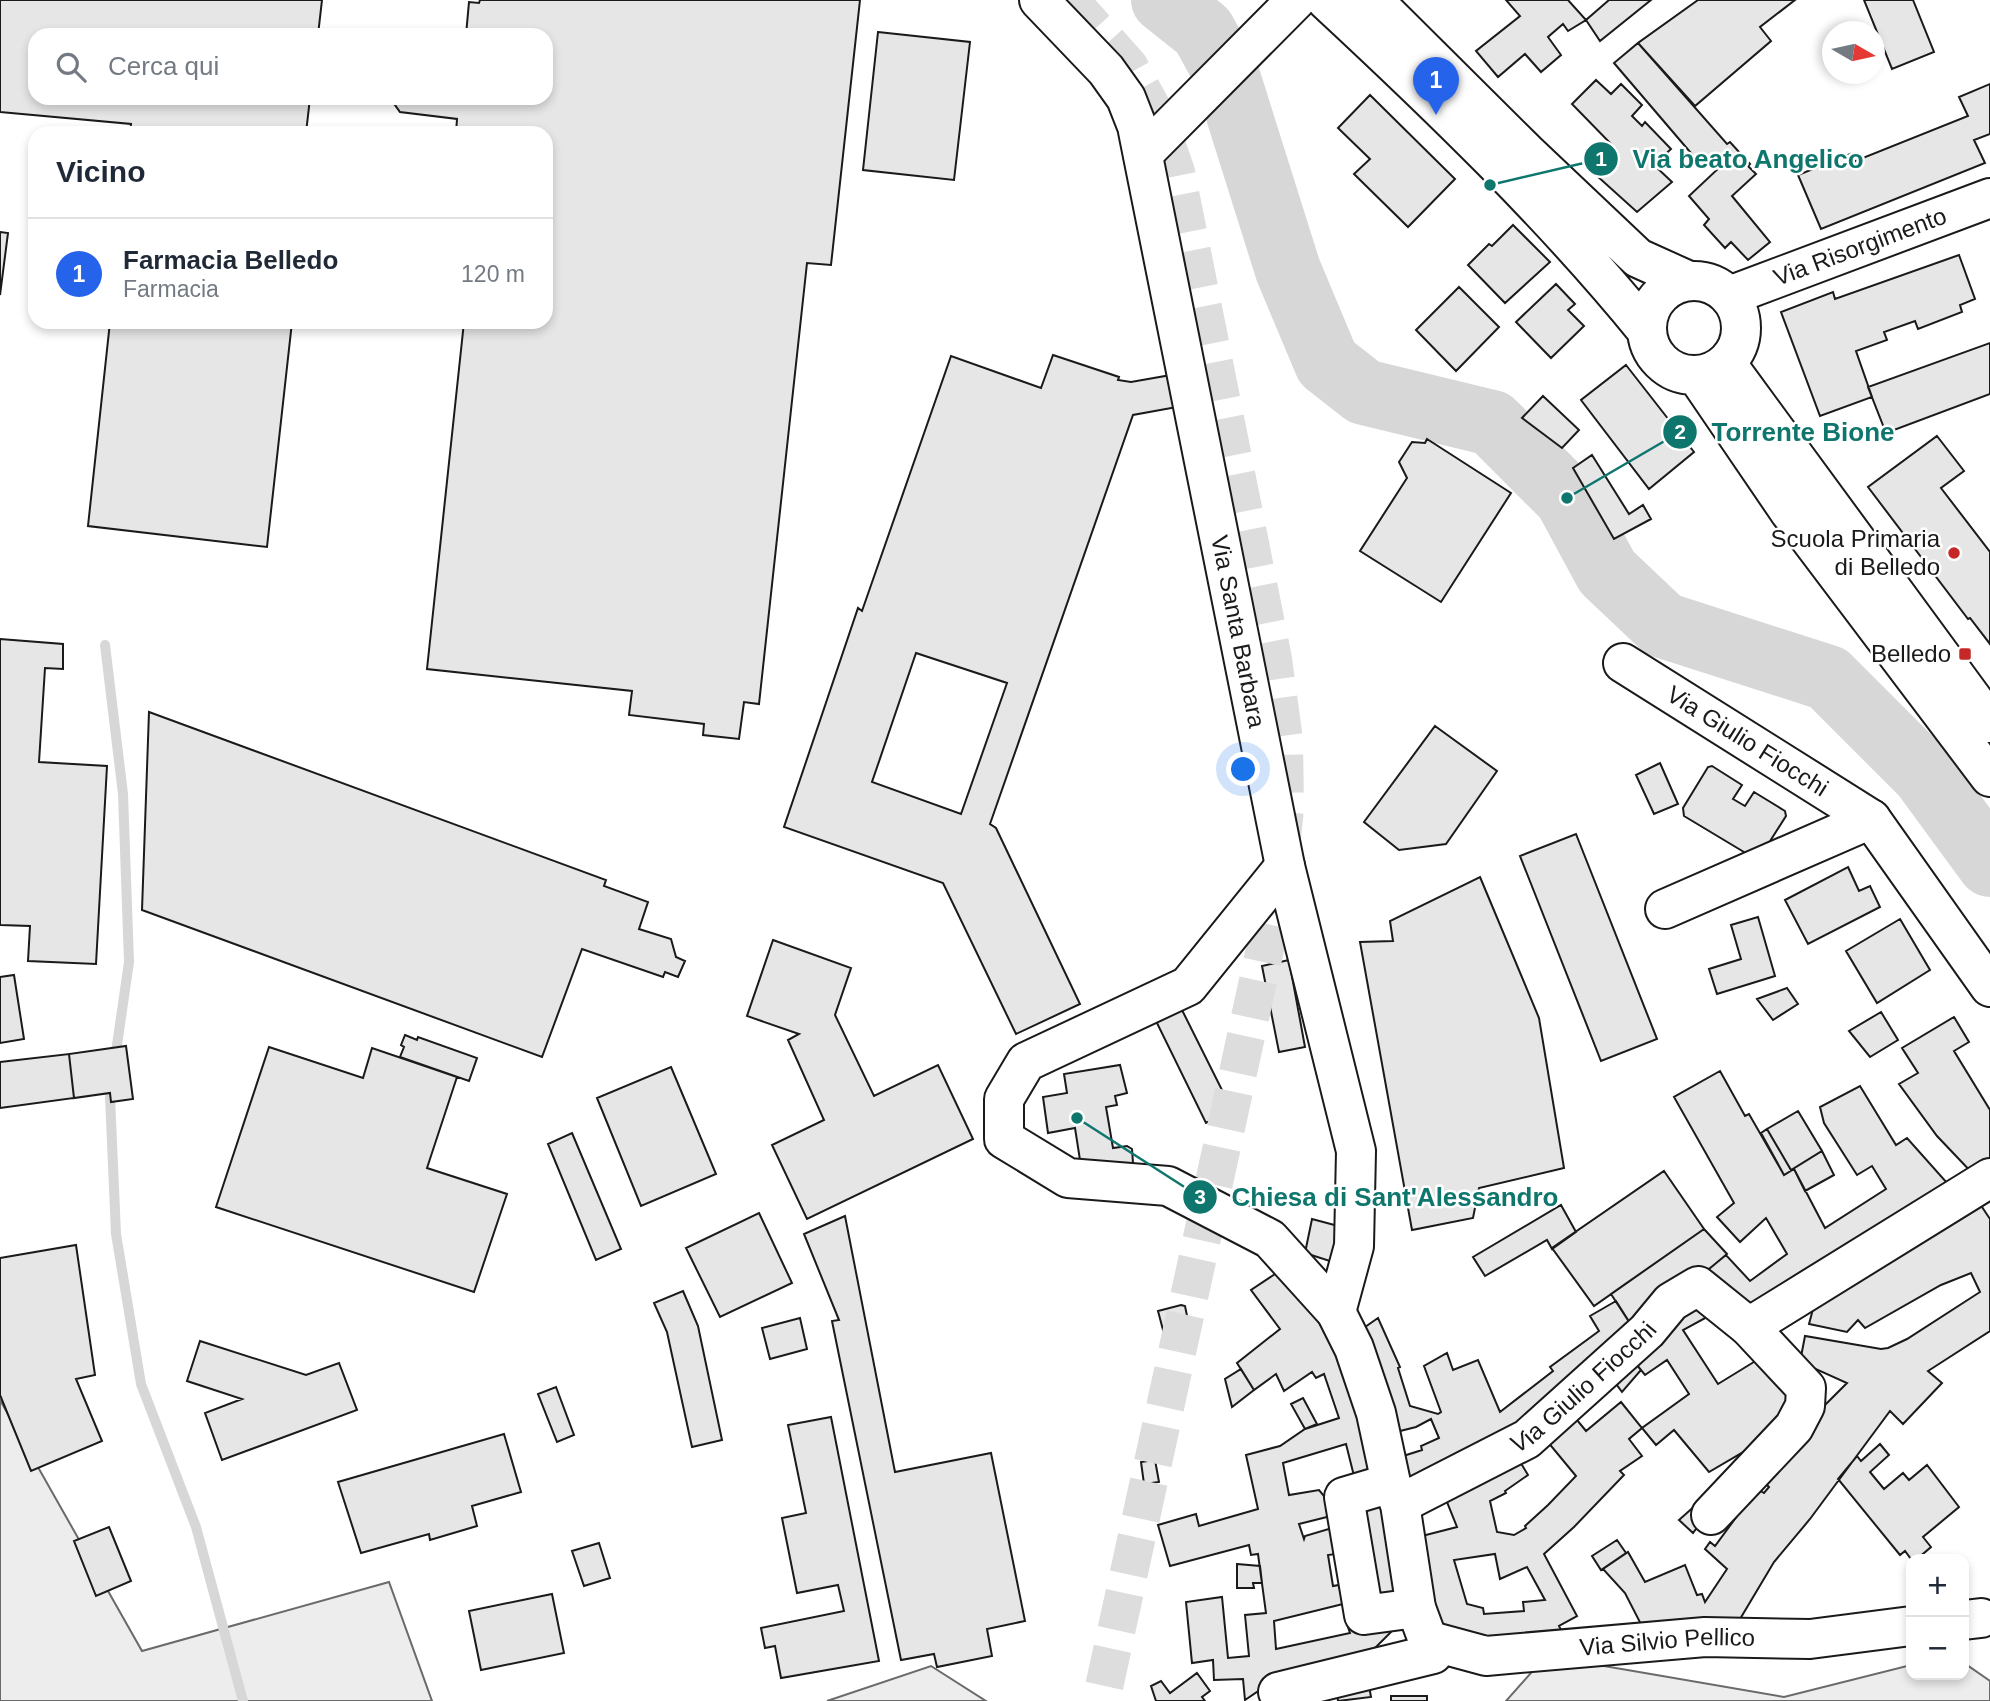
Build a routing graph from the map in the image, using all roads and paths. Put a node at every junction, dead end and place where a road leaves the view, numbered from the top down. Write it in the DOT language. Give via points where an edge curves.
graph roads {
  1 [pos="1040,0"];
  2 [pos="1296,0"];
  3 [pos="1326,0"];
  4 [pos="1373,0"];
  5 [pos="1143,154"];
  6 [pos="1990,198"];
  7 [pos="1689,281"];
  8 [pos="1729,296"];
  9 [pos="1647,331"];
  10 [pos="1712,370"];
  11 [pos="1623,663"];
  12 [pos="1985,706"];
  13 [pos="1990,778"];
  14 [pos="1871,819"];
  15 [pos="1285,866"];
  16 [pos="1665,909"];
  17 [pos="1990,987"];
  18 [pos="1990,1178"];
  19 [pos="1336,1312"];
  20 [pos="1749,1327"];
  21 [pos="1396,1493"];
  22 [pos="1711,1515"];
  23 [pos="1422,1624"];
  24 [pos="1906,1627"];
  25 [pos="1278,1692"];
  1 -- 5 [label="street, Via Santa Barbara" via="1126,98"];
  2 -- 5 [label="street"];
  3 -- 9 [label="street" via="1517,186 1603,276"];
  4 -- 7 [label="street" via="1638,258"];
  5 -- 15 [label="street, Via Santa Barbara"];
  6 -- 8 [label="street, Via Risorgimento"];
  7 -- 8 [label="street" via="1718,287"];
  7 -- 9 [label="street" via="1660,295 1651,308"];
  8 -- 10 [label="street" via="1741,323 1740,338 1735,352"];
  9 -- 10 [label="street" via="1655,355 1666,367 1681,374"];
  10 -- 12 [label="street"];
  10 -- 13 [label="street" via="1789,511"];
  11 -- 14 [label="street, Via Giulio Fiocchi"];
  14 -- 16 [label="street, Via Giulio Fiocchi"];
  14 -- 17 [label="street, Via Giulio Fiocchi"];
  15 -- 19 [label="street, Via Santa Barbara" via="1356,1151 1354,1246"];
  15 -- 19 [label="street" via="1188,986 1026,1062 1004,1099 1004,1139 1068,1178 1168,1186 1270,1239"];
  18 -- 20 [label="street"];
  19 -- 21 [label="street" via="1376,1413"];
  20 -- 21 [label="street, Via Giulio Fiocchi" via="1698,1286 1671,1303 1647,1331 1527,1439"];
  20 -- 22 [label="street, Via Giulio Fiocchi" via="1806,1388 1805,1406 1794,1426"];
  21 -- 23 [label="street"];
  21 -- 23 [label="street, Via Silvio Pellico" via="1344,1497 1364,1615"];
  23 -- 24 [label="street, Via Silvio Pellico" via="1486,1656 1705,1637 1810,1639"];
  23 -- 25 [label="street" via="1433,1654"];
}
